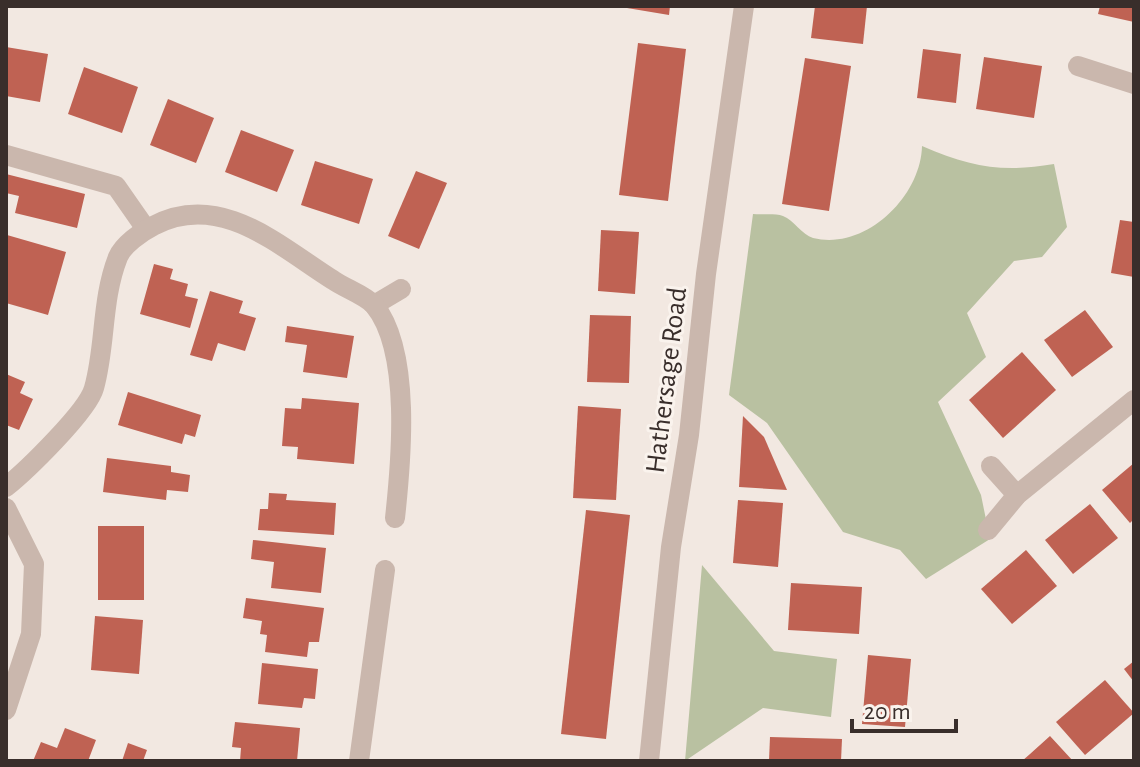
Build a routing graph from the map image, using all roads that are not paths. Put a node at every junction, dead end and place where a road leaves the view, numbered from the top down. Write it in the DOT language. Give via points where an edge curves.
graph roads {
  1 [pos="744,6"];
  2 [pos="1078,66"];
  3 [pos="1134,84"];
  4 [pos="6,155"];
  5 [pos="146,229"];
  6 [pos="401,289"];
  7 [pos="374,305"];
  8 [pos="1134,400"];
  9 [pos="991,466"];
  10 [pos="6,487"];
  11 [pos="1017,495"];
  12 [pos="6,508"];
  13 [pos="395,518"];
  14 [pos="988,530"];
  15 [pos="385,570"];
  16 [pos="6,710"];
  17 [pos="359,761"];
  18 [pos="649,761"];
  1 -- 18 [label="street, Hathersage Road" via="671,547"];
  2 -- 3 [label="street"];
  4 -- 5 [label="street" via="116,186"];
  5 -- 7 [label="street" via="169,217 209,215 247,224"];
  5 -- 10 [label="street" via="119,254 106,299 94,392 32,467"];
  6 -- 7 [label="street"];
  7 -- 13 [label="street" via="390,340 402,390"];
  8 -- 11 [label="street"];
  9 -- 11 [label="street"];
  11 -- 14 [label="street"];
  12 -- 16 [label="street" via="34,564 31,634"];
  15 -- 17 [label="street"];
}
